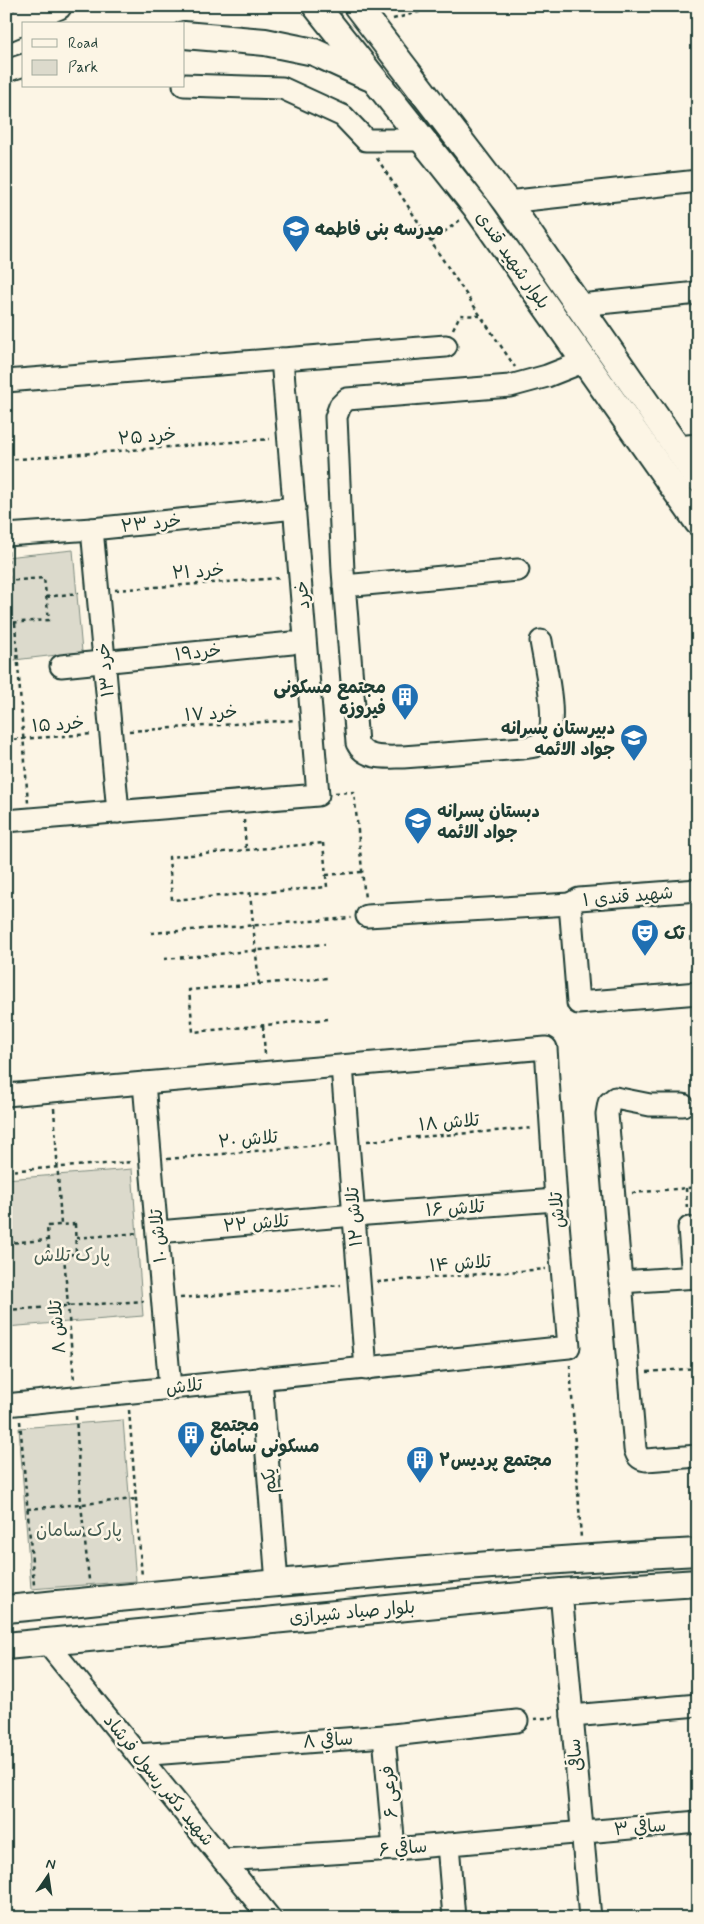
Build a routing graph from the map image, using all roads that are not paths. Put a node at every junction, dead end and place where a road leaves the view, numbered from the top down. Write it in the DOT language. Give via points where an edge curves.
graph roads {
  1 [pos="58,6"];
  2 [pos="316,6"];
  3 [pos="365,15"];
  4 [pos="6,28"];
  5 [pos="22,31"];
  6 [pos="6,33"];
  7 [pos="185,35"];
  8 [pos="22,66"];
  9 [pos="6,71"];
  10 [pos="373,79"];
  11 [pos="185,85"];
  12 [pos="422,140"];
  13 [pos="698,181"];
  14 [pos="507,202"];
  15 [pos="698,293"];
  16 [pos="580,306"];
  17 [pos="446,346"];
  18 [pos="282,360"];
  19 [pos="585,361"];
  20 [pos="6,381"];
  21 [pos="687,446"];
  22 [pos="698,478"];
  23 [pos="295,508"];
  24 [pos="698,522"];
  25 [pos="92,529"];
  26 [pos="7,535"];
  27 [pos="518,570"];
  28 [pos="344,586"];
  29 [pos="541,641"];
  30 [pos="292,642"];
  31 [pos="104,662"];
  32 [pos="61,666"];
  33 [pos="118,812"];
  34 [pos="6,821"];
  35 [pos="698,890"];
  36 [pos="570,904"];
  37 [pos="367,916"];
  38 [pos="698,993"];
  39 [pos="342,1066"];
  40 [pos="144,1084"];
  41 [pos="6,1096"];
  42 [pos="684,1105"];
  43 [pos="556,1200"];
  44 [pos="354,1215"];
  45 [pos="688,1228"];
  46 [pos="158,1232"];
  47 [pos="696,1277"];
  48 [pos="620,1282"];
  49 [pos="366,1368"];
  50 [pos="261,1378"];
  51 [pos="170,1388"];
  52 [pos="12,1404"];
  53 [pos="698,1456"];
  54 [pos="698,1552"];
  55 [pos="277,1583"];
  56 [pos="698,1583"];
  57 [pos="561,1592"];
  58 [pos="6,1609"];
  59 [pos="47,1643"];
  60 [pos="6,1646"];
  61 [pos="698,1705"];
  62 [pos="572,1716"];
  63 [pos="517,1721"];
  64 [pos="384,1736"];
  65 [pos="138,1755"];
  66 [pos="698,1822"];
  67 [pos="582,1833"];
  68 [pos="448,1844"];
  69 [pos="394,1849"];
  70 [pos="223,1860"];
  71 [pos="270,1918"];
  72 [pos="454,1918"];
  73 [pos="590,1918"];
  1 -- 4 [label="main road"];
  2 -- 10 [label="main road, بلوار شهید قندی"];
  3 -- 14 [label="main road, بلوار شهید قندی"];
  5 -- 6 [label="main road"];
  7 -- 10 [label="main road" via="265,42 314,52"];
  8 -- 9 [label="street"];
  10 -- 12 [label="main road, بلوار شهید قندی"];
  11 -- 12 [label="street" via="282,88 343,116 366,140"];
  12 -- 19 [label="main road, بلوار شهید قندی" via="476,207"];
  13 -- 14 [label="street"];
  14 -- 16 [label="main road, بلوار شهید قندی"];
  15 -- 16 [label="street"];
  16 -- 21 [label="main road, بلوار شهید قندی"];
  17 -- 18 [label="street"];
  18 -- 20 [label="street"];
  18 -- 23 [label="street, خرد"];
  19 -- 24 [label="main road, بلوار شهید قندی"];
  19 -- 28 [label="street" via="510,386 347,399 336,417"];
  21 -- 22 [label="main road, بلوار شهید قندی"];
  23 -- 25 [label="street, خرد ۲۳"];
  23 -- 33 [label="street, خرد" via="318,795"];
  25 -- 26 [label="street, خرد ۲۳"];
  25 -- 31 [label="street, خرد ۱۳"];
  27 -- 28 [label="street"];
  28 -- 29 [label="street" via="357,743 364,753 383,757 413,756 522,748 545,741 552,711"];
  30 -- 31 [label="street, خرد۱۹"];
  31 -- 32 [label="street, خرد۱۹"];
  31 -- 33 [label="street, خرد ۱۳"];
  33 -- 34 [label="street"];
  35 -- 36 [label="street, شهيد قندی ۱" via="579,899"];
  36 -- 37 [label="street"];
  36 -- 38 [label="street, شهيد قندی ۱" via="578,1003"];
  39 -- 40 [label="street, تلاش"];
  39 -- 43 [label="street, تلاش" via="546,1048"];
  39 -- 44 [label="street, تلاش ۱۲"];
  40 -- 41 [label="street, تلاش"];
  40 -- 46 [label="street, تلاش ۱۰"];
  42 -- 48 [label="street" via="650,1105 618,1098 609,1102 607,1114"];
  43 -- 44 [label="street, تلاش ۱۶"];
  43 -- 49 [label="street, تلاش" via="569,1347"];
  44 -- 46 [label="street, تلاش ۲۲"];
  44 -- 49 [label="street, تلاش ۱۲"];
  45 -- 47 [label="street"];
  46 -- 51 [label="street, تلاش ۱۰"];
  47 -- 48 [label="street"];
  48 -- 53 [label="street" via="637,1455 646,1460"];
  49 -- 50 [label="street, تلاش"];
  50 -- 51 [label="street, تلاش"];
  50 -- 55 [label="street, یکم"];
  51 -- 52 [label="street, تلاش"];
  54 -- 55 [label="main road, بلوار صیاد شیرازی" via="582,1558"];
  55 -- 58 [label="main road, بلوار صیاد شیرازی"];
  56 -- 57 [label="main road, بلوار صیاد شیرازی"];
  57 -- 59 [label="main road, بلوار صیاد شیرازی"];
  57 -- 62 [label="street, ساقی"];
  59 -- 60 [label="main road, بلوار صیاد شیرازی"];
  59 -- 65 [label="street, شهید دکتر رسول فرشاد"];
  61 -- 62 [label="street"];
  62 -- 67 [label="street, ساقی"];
  63 -- 64 [label="street, ساقي ۸"];
  64 -- 65 [label="street, ساقي ۸"];
  64 -- 69 [label="street, فرعی ۶"];
  65 -- 70 [label="street, شهید دکتر رسول فرشاد"];
  66 -- 67 [label="street, ساقي ۳"];
  67 -- 68 [label="street, ساقي ۶"];
  67 -- 73 [label="street, ساقی"];
  68 -- 69 [label="street, ساقي ۶"];
  68 -- 72 [label="street"];
  69 -- 70 [label="street, ساقي ۶"];
  70 -- 71 [label="street, شهید دکتر رسول فرشاد"];
}
